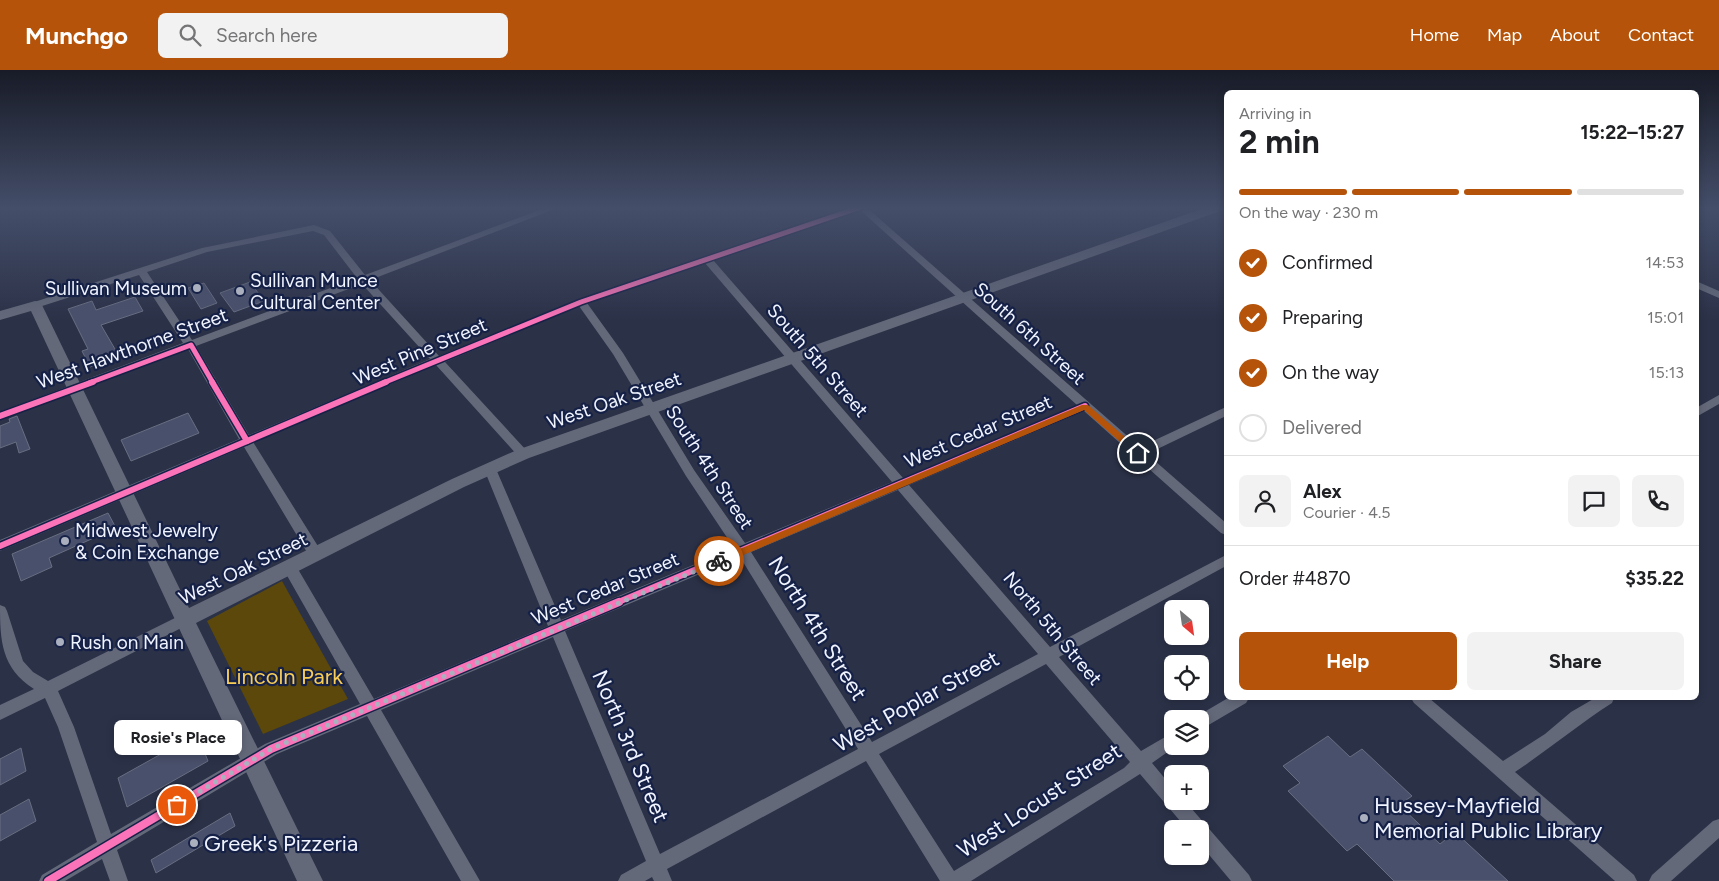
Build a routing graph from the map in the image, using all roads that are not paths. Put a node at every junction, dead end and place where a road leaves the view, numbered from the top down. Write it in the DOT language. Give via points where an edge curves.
graph roads {
  1 [pos="228,245"];
  2 [pos="336,245"];
  3 [pos="457,245"];
  4 [pos="749,245"];
  5 [pos="904,245"];
  6 [pos="1111,245"];
  7 [pos="707,259"];
  8 [pos="141,271"];
  9 [pos="364,280"];
  10 [pos="1699,285"];
  11 [pos="1719,295"];
  12 [pos="963,297"];
  13 [pos="581,302"];
  14 [pos="35,304"];
  15 [pos="0,316"];
  16 [pos="191,345"];
  17 [pos="794,358"];
  18 [pos="436,361"];
  19 [pos="74,389"];
  20 [pos="1719,399"];
  21 [pos="1085,406"];
  22 [pos="1699,408"];
  23 [pos="650,409"];
  24 [pos="1224,413"];
  25 [pos="0,416"];
  26 [pos="247,440"];
  27 [pos="1138,453"];
  28 [pos="523,454"];
  29 [pos="490,469"];
  30 [pos="903,484"];
  31 [pos="123,492"];
  32 [pos="1224,528"];
  33 [pos="0,546"];
  34 [pos="743,551"];
  35 [pos="316,555"];
  36 [pos="1224,561"];
  37 [pos="290,568"];
  38 [pos="0,611"];
  39 [pos="184,620"];
  40 [pos="558,628"];
  41 [pos="1048,654"];
  42 [pos="47,689"];
  43 [pos="1238,700"];
  44 [pos="1421,700"];
  45 [pos="1604,700"];
  46 [pos="369,706"];
  47 [pos="0,713"];
  48 [pos="1209,718"];
  49 [pos="1164,745"];
  50 [pos="869,752"];
  51 [pos="251,760"];
  52 [pos="1140,762"];
  53 [pos="1502,771"];
  54 [pos="1164,790"];
  55 [pos="1182,810"];
  56 [pos="1190,820"];
  57 [pos="1719,827"];
  58 [pos="1209,841"];
  59 [pos="107,846"];
  60 [pos="660,874"];
  61 [pos="48,881"];
  62 [pos="119,881"];
  63 [pos="310,881"];
  64 [pos="471,881"];
  65 [pos="627,881"];
  66 [pos="950,881"];
  67 [pos="955,881"];
  68 [pos="1244,881"];
  69 [pos="1628,881"];
  70 [pos="1658,881"];
  1 -- 8 [label="street"];
  2 -- 9 [label="street"];
  3 -- 9 [label="street, West Hawthorne Street"];
  4 -- 7 [label="street, West Pine Street"];
  5 -- 12 [label="street, South 6th Street"];
  6 -- 12 [label="main road, West Oak Street"];
  7 -- 13 [label="street, West Pine Street"];
  7 -- 17 [label="street, South 5th Street"];
  8 -- 14 [label="street"];
  8 -- 16 [label="street"];
  9 -- 16 [label="street, West Hawthorne Street"];
  9 -- 18 [label="street"];
  10 -- 11 [label="street"];
  12 -- 17 [label="main road, West Oak Street"];
  12 -- 21 [label="street, South 6th Street"];
  13 -- 18 [label="street, West Pine Street"];
  13 -- 23 [label="street, South 4th Street" via="618,354"];
  14 -- 15 [label="main road"];
  14 -- 19 [label="main road"];
  16 -- 19 [label="street, West Hawthorne Street"];
  16 -- 26 [label="street"];
  17 -- 23 [label="main road, West Oak Street"];
  17 -- 30 [label="street, South 5th Street"];
  18 -- 26 [label="street, West Pine Street"];
  18 -- 28 [label="street"];
  19 -- 25 [label="street, West Hawthorne Street"];
  19 -- 31 [label="main road"];
  20 -- 22 [label="street"];
  21 -- 27 [label="street, South 6th Street"];
  21 -- 30 [label="street, West Cedar Street"];
  23 -- 28 [label="main road, West Oak Street"];
  23 -- 34 [label="street, South 4th Street"];
  24 -- 27 [label="street"];
  26 -- 31 [label="street, West Pine Street"];
  26 -- 35 [label="street"];
  27 -- 32 [label="street, South 6th Street"];
  28 -- 29 [label="main road, West Oak Street"];
  29 -- 35 [label="main road, West Oak Street"];
  29 -- 40 [label="street, North 3rd Street"];
  30 -- 34 [label="street, West Cedar Street"];
  30 -- 41 [label="street, North 5th Street"];
  31 -- 33 [label="street, West Pine Street"];
  31 -- 39 [label="main road"];
  34 -- 40 [label="street, West Cedar Street"];
  34 -- 50 [label="street, North 4th Street"];
  35 -- 37 [label="main road, West Oak Street"];
  36 -- 41 [label="street, West Poplar Street"];
  37 -- 39 [label="main road, West Oak Street"];
  37 -- 46 [label="street"];
  38 -- 42 [label="street" via="16,664 28,677"];
  39 -- 42 [label="street, West Oak Street"];
  39 -- 51 [label="main road"];
  40 -- 46 [label="street, West Cedar Street"];
  40 -- 60 [label="street, North 3rd Street"];
  41 -- 50 [label="street, West Poplar Street"];
  41 -- 52 [label="street, North 5th Street"];
  42 -- 47 [label="street, West Oak Street"];
  42 -- 59 [label="street" via="66,727"];
  43 -- 48 [label="street"];
  44 -- 53 [label="street"];
  45 -- 53 [label="street"];
  46 -- 51 [label="street, West Cedar Street"];
  46 -- 64 [label="street"];
  49 -- 52 [label="street, West Locust Street"];
  50 -- 60 [label="street, West Poplar Street"];
  50 -- 66 [label="street, North 4th Street"];
  51 -- 59 [label="street, West Cedar Street"];
  51 -- 63 [label="main road"];
  52 -- 54 [label="street, North 5th Street"];
  52 -- 67 [label="street, West Locust Street" via="1130,773"];
  53 -- 69 [label="street"];
  55 -- 56 [label="street, North 5th Street"];
  57 -- 70 [label="street"];
  58 -- 68 [label="street, North 5th Street"];
  59 -- 61 [label="street, West Cedar Street"];
  59 -- 62 [label="street"];
  60 -- 65 [label="street, West Poplar Street"];
}
